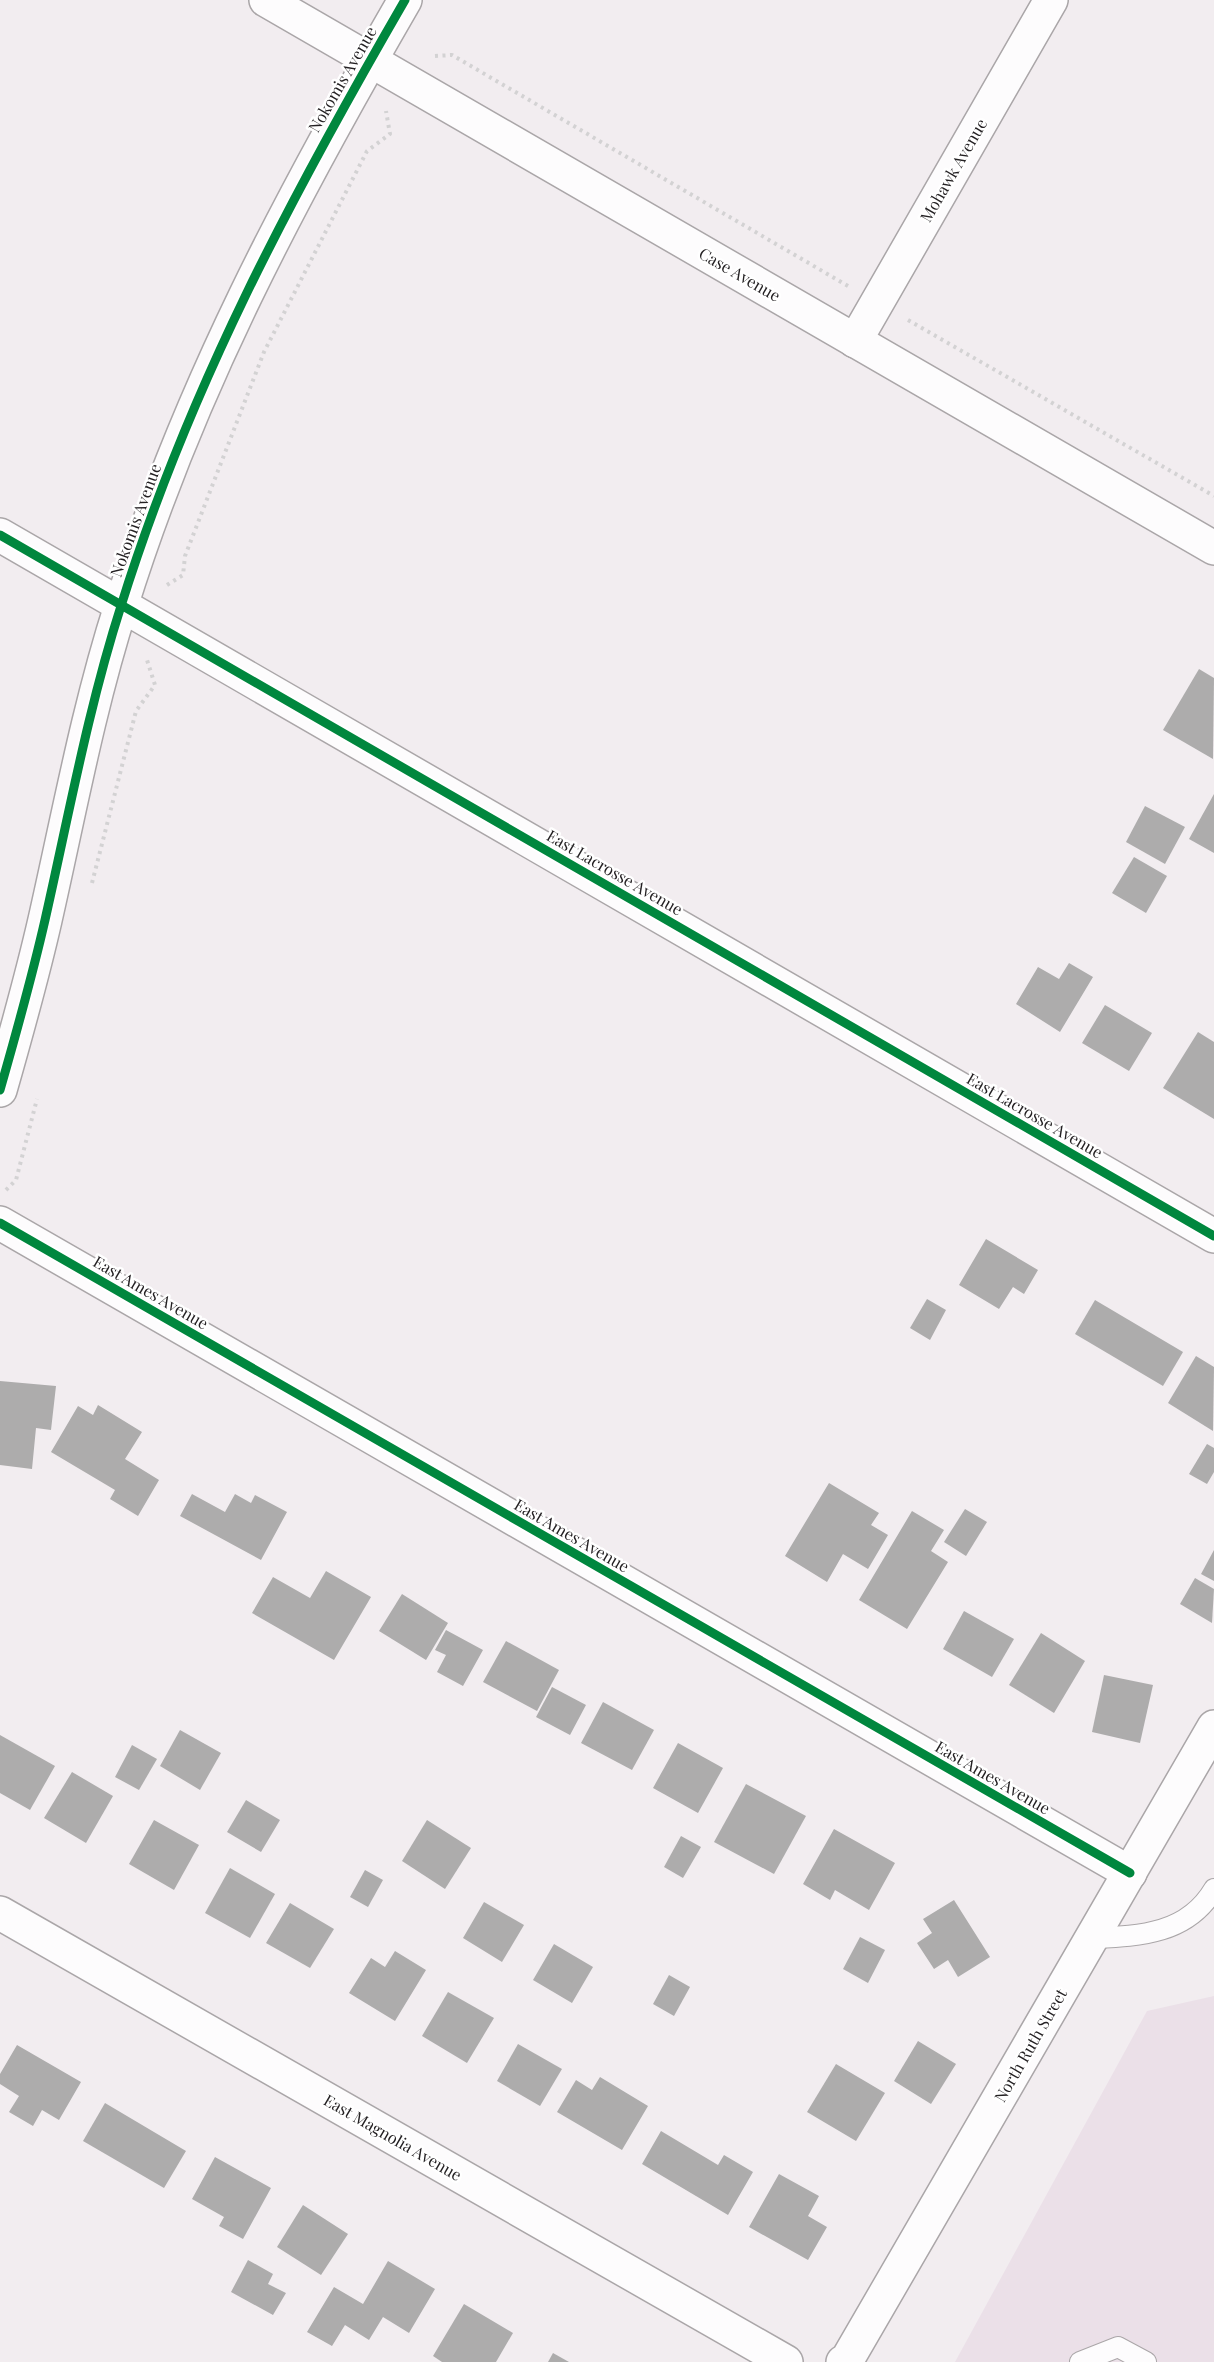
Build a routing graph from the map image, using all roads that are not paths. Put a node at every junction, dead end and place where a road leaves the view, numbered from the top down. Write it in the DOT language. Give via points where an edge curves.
graph roads {
  1 [pos="266,0"];
  2 [pos="405,0"];
  3 [pos="1051,0"];
  4 [pos="370,60"];
  5 [pos="855,341"];
  6 [pos="0,535"];
  7 [pos="1214,548"];
  8 [pos="121,605"];
  9 [pos="0,1090"];
  10 [pos="0,1223"];
  11 [pos="1214,1236"];
  12 [pos="1214,1727"];
  13 [pos="1130,1873"];
  14 [pos="1214,1889"];
  15 [pos="0,1913"];
  16 [pos="1092,1938"];
  17 [pos="786,2362"];
  18 [pos="843,2362"];
  19 [pos="1080,2362"];
  20 [pos="1146,2362"];
  1 -- 4 [label="street, Case Avenue"];
  2 -- 4 [label="street, Nokomis Avenue"];
  3 -- 5 [label="street, Mohawk Avenue"];
  4 -- 5 [label="street, Case Avenue"];
  4 -- 8 [label="street, Nokomis Avenue" via="309,166 237,307 184,428"];
  5 -- 7 [label="street, Case Avenue"];
  6 -- 8 [label="street, East Lacrosse Avenue"];
  8 -- 9 [label="street, Nokomis Avenue" via="79,754 45,922"];
  8 -- 11 [label="street, East Lacrosse Avenue"];
  10 -- 13 [label="street, East Ames Avenue"];
  12 -- 13 [label="street, North Ruth Street"];
  13 -- 16 [label="street, North Ruth Street"];
  14 -- 16 [label="lane" via="1192,1913 1160,1932"];
  15 -- 17 [label="street, East Magnolia Avenue"];
  16 -- 18 [label="street, North Ruth Street"];
  19 -- 20 [label="lane" via="1118,2347"];
}
